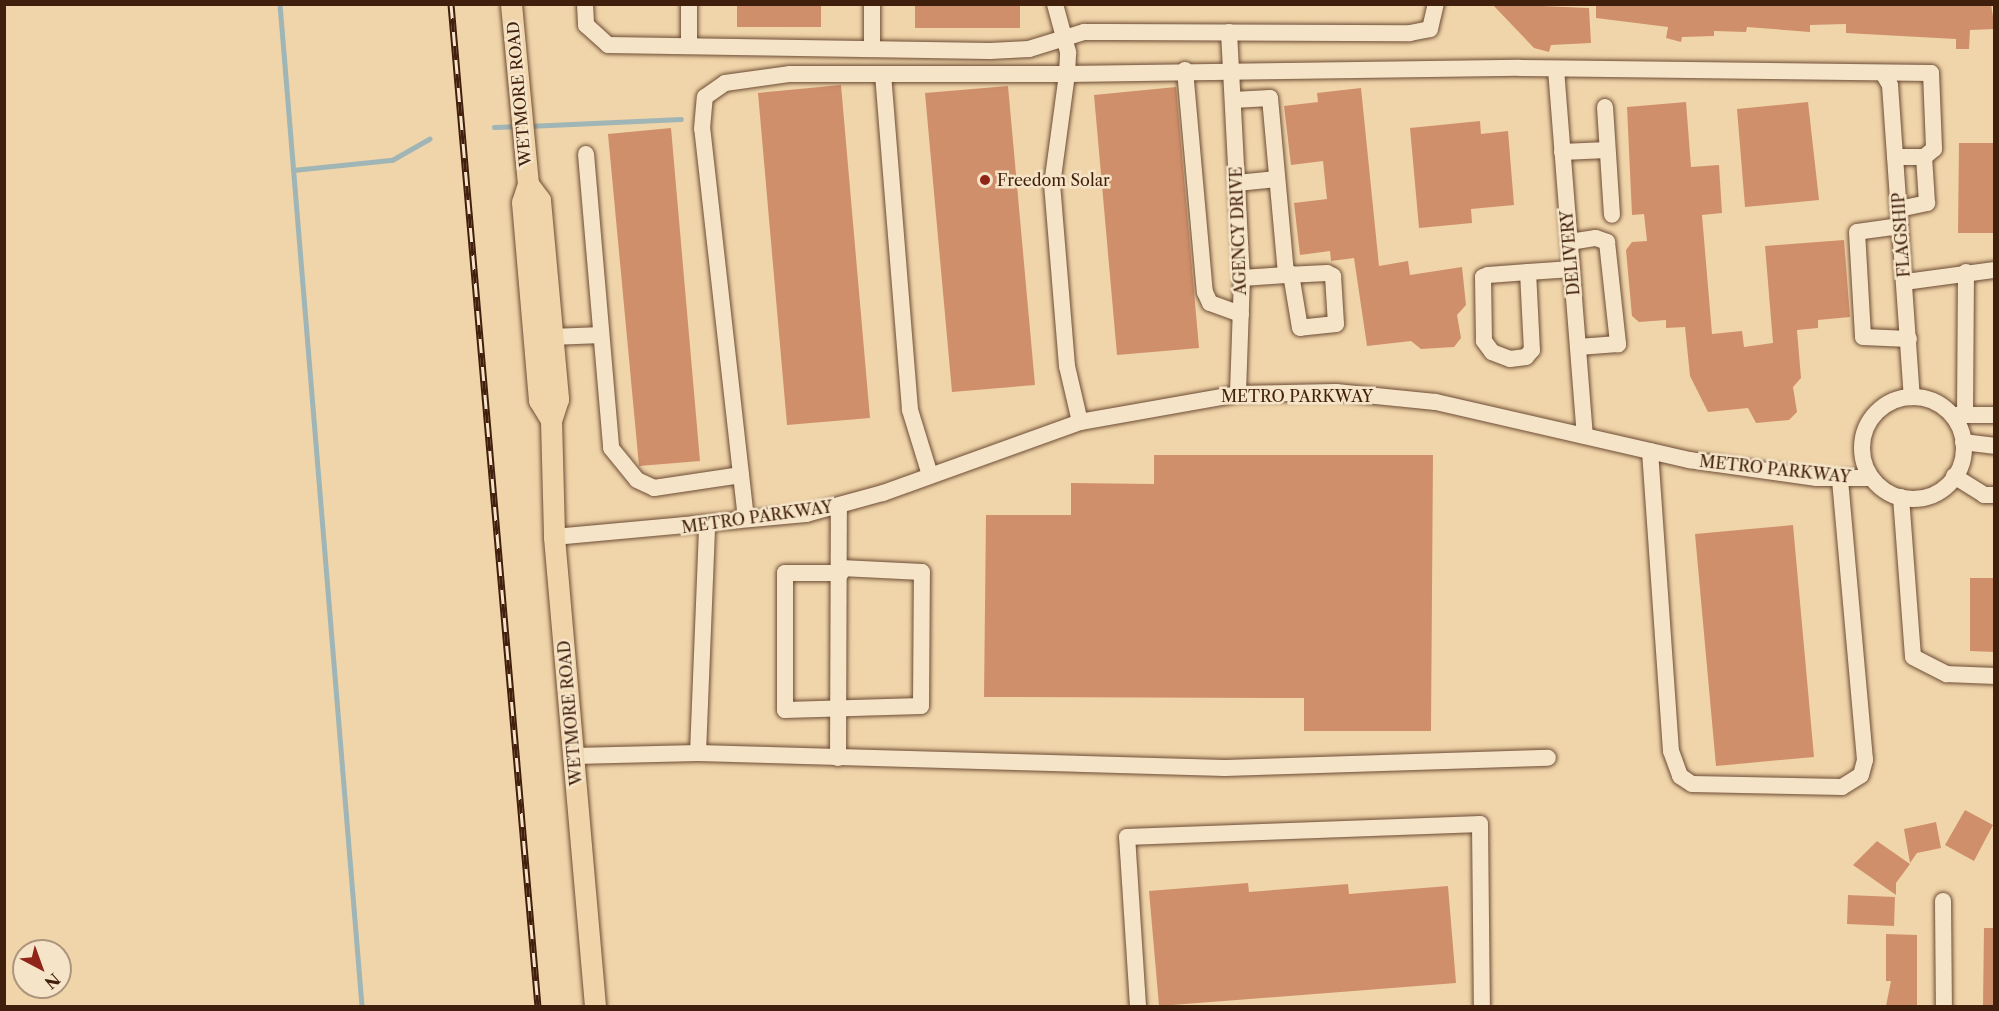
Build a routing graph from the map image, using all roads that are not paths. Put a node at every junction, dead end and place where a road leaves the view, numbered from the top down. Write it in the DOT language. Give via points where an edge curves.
graph roads {
  1 [pos="511,4"];
  2 [pos="585,4"];
  3 [pos="689,4"];
  4 [pos="872,4"];
  5 [pos="1055,4"];
  6 [pos="1436,4"];
  7 [pos="1229,32"];
  8 [pos="1065,37"];
  9 [pos="689,45"];
  10 [pos="872,49"];
  11 [pos="1231,69"];
  12 [pos="1271,69"];
  13 [pos="1556,69"];
  14 [pos="1185,70"];
  15 [pos="883,74"];
  16 [pos="1067,74"];
  17 [pos="1884,75"];
  18 [pos="1270,98"];
  19 [pos="1233,100"];
  20 [pos="1605,107"];
  21 [pos="1606,150"];
  22 [pos="1562,152"];
  23 [pos="586,154"];
  24 [pos="1895,157"];
  25 [pos="1924,157"];
  26 [pos="1277,179"];
  27 [pos="1237,183"];
  28 [pos="528,184"];
  29 [pos="1612,215"];
  30 [pos="1900,218"];
  31 [pos="1570,242"];
  32 [pos="1572,269"];
  33 [pos="1995,270"];
  34 [pos="1528,272"];
  35 [pos="1966,272"];
  36 [pos="1242,278"];
  37 [pos="1905,282"];
  38 [pos="1241,314"];
  39 [pos="601,335"];
  40 [pos="552,337"];
  41 [pos="1909,339"];
  42 [pos="1578,347"];
  43 [pos="1238,394"];
  44 [pos="1912,397"];
  45 [pos="1958,415"];
  46 [pos="1995,415"];
  47 [pos="551,420"];
  48 [pos="1080,422"];
  49 [pos="1585,436"];
  50 [pos="1963,442"];
  51 [pos="1995,446"];
  52 [pos="1650,451"];
  53 [pos="930,475"];
  54 [pos="741,476"];
  55 [pos="1954,476"];
  56 [pos="1871,478"];
  57 [pos="1840,479"];
  58 [pos="1995,495"];
  59 [pos="1901,497"];
  60 [pos="839,506"];
  61 [pos="746,519"];
  62 [pos="707,526"];
  63 [pos="554,537"];
  64 [pos="841,570"];
  65 [pos="1995,676"];
  66 [pos="839,709"];
  67 [pos="698,753"];
  68 [pos="574,756"];
  69 [pos="838,758"];
  70 [pos="1548,758"];
  71 [pos="1943,901"];
  72 [pos="595,1006"];
  73 [pos="1138,1006"];
  74 [pos="1482,1006"];
  75 [pos="1944,1006"];
  1 -- 28 [label="main road, WETMORE ROAD"];
  2 -- 9 [label="street" via="586,25 601,42"];
  3 -- 9 [label="street"];
  4 -- 10 [label="street"];
  5 -- 8 [label="street"];
  6 -- 7 [label="street" via="1430,29 1410,33"];
  7 -- 8 [label="street" via="1084,32"];
  7 -- 11 [label="street, AGENCY DRIVE"];
  8 -- 10 [label="street" via="1029,49"];
  8 -- 16 [label="street"];
  9 -- 10 [label="street"];
  11 -- 12 [label="street"];
  11 -- 14 [label="street"];
  11 -- 19 [label="street, AGENCY DRIVE"];
  12 -- 13 [label="street"];
  12 -- 18 [label="street"];
  13 -- 17 [label="street"];
  13 -- 22 [label="street, DELIVERY"];
  14 -- 16 [label="street"];
  14 -- 38 [label="street" via="1205,292 1210,303"];
  15 -- 16 [label="street"];
  15 -- 53 [label="street" via="910,410"];
  15 -- 54 [label="street" via="739,80 705,97 702,129"];
  16 -- 48 [label="street" via="1052,185 1067,366"];
  17 -- 24 [label="street, FLAGSHIP" via="1890,85"];
  17 -- 25 [label="street" via="1934,75 1934,149"];
  18 -- 19 [label="street"];
  18 -- 26 [label="street"];
  19 -- 27 [label="street, AGENCY DRIVE"];
  20 -- 21 [label="street"];
  21 -- 22 [label="street"];
  21 -- 29 [label="street"];
  22 -- 31 [label="street, DELIVERY"];
  23 -- 39 [label="street"];
  24 -- 25 [label="street"];
  24 -- 30 [label="street, FLAGSHIP"];
  25 -- 30 [label="street" via="1927,203"];
  26 -- 27 [label="street"];
  26 -- 36 [label="street" via="1289,274"];
  27 -- 36 [label="street, AGENCY DRIVE"];
  28 -- 40 [label="main road, WETMORE ROAD" via="540,200"];
  28 -- 47 [label="main road, WETMORE ROAD" via="522,202 539,400"];
  30 -- 37 [label="street, FLAGSHIP"];
  30 -- 41 [label="street" via="1857,232 1863,337"];
  31 -- 32 [label="street, DELIVERY"];
  31 -- 42 [label="street" via="1596,238 1607,242 1618,344"];
  32 -- 34 [label="street"];
  32 -- 42 [label="street, DELIVERY"];
  33 -- 35 [label="street"];
  34 -- 34 [label="street" via="1483,277 1484,341 1492,352 1510,359 1526,357 1532,350"];
  35 -- 37 [label="street"];
  35 -- 45 [label="street"];
  36 -- 38 [label="street, AGENCY DRIVE"];
  37 -- 41 [label="street, FLAGSHIP"];
  38 -- 43 [label="street, AGENCY DRIVE"];
  39 -- 40 [label="street"];
  39 -- 54 [label="street" via="611,448 627,471 654,488"];
  40 -- 47 [label="main road, WETMORE ROAD" via="558,399"];
  41 -- 44 [label="street, FLAGSHIP"];
  42 -- 49 [label="street, DELIVERY"];
  43 -- 48 [label="street, METRO PARKWAY"];
  43 -- 49 [label="street, METRO PARKWAY" via="1336,392 1425,400"];
  44 -- 45 [label="street" via="1941,405"];
  44 -- 56 [label="street" via="1883,407 1871,418 1862,448"];
  45 -- 46 [label="street"];
  45 -- 50 [label="street"];
  47 -- 63 [label="main road, WETMORE ROAD"];
  48 -- 53 [label="street, METRO PARKWAY"];
  49 -- 52 [label="street, METRO PARKWAY"];
  50 -- 51 [label="street"];
  50 -- 55 [label="street"];
  52 -- 57 [label="street, METRO PARKWAY"];
  52 -- 57 [label="street" via="1671,751 1680,776 1692,784 1842,787 1861,775 1865,760"];
  53 -- 60 [label="street, METRO PARKWAY"];
  54 -- 61 [label="street"];
  55 -- 58 [label="street" via="1984,495"];
  55 -- 59 [label="street" via="1937,492"];
  56 -- 57 [label="street, METRO PARKWAY"];
  56 -- 59 [label="street"];
  59 -- 65 [label="street" via="1913,657 1947,674"];
  60 -- 61 [label="street, METRO PARKWAY"];
  60 -- 64 [label="street"];
  61 -- 62 [label="street, METRO PARKWAY"];
  62 -- 63 [label="street, METRO PARKWAY"];
  62 -- 67 [label="street" via="698,655"];
  63 -- 68 [label="main road, WETMORE ROAD"];
  64 -- 66 [label="street"];
  64 -- 66 [label="street" via="785,573 785,710"];
  64 -- 66 [label="street" via="922,573 925,700 907,709"];
  66 -- 69 [label="street"];
  67 -- 68 [label="street"];
  67 -- 69 [label="street"];
  68 -- 72 [label="main road, WETMORE ROAD"];
  69 -- 70 [label="street" via="1202,768"];
  71 -- 75 [label="street"];
  73 -- 74 [label="street" via="1127,837 1480,824"];
}
